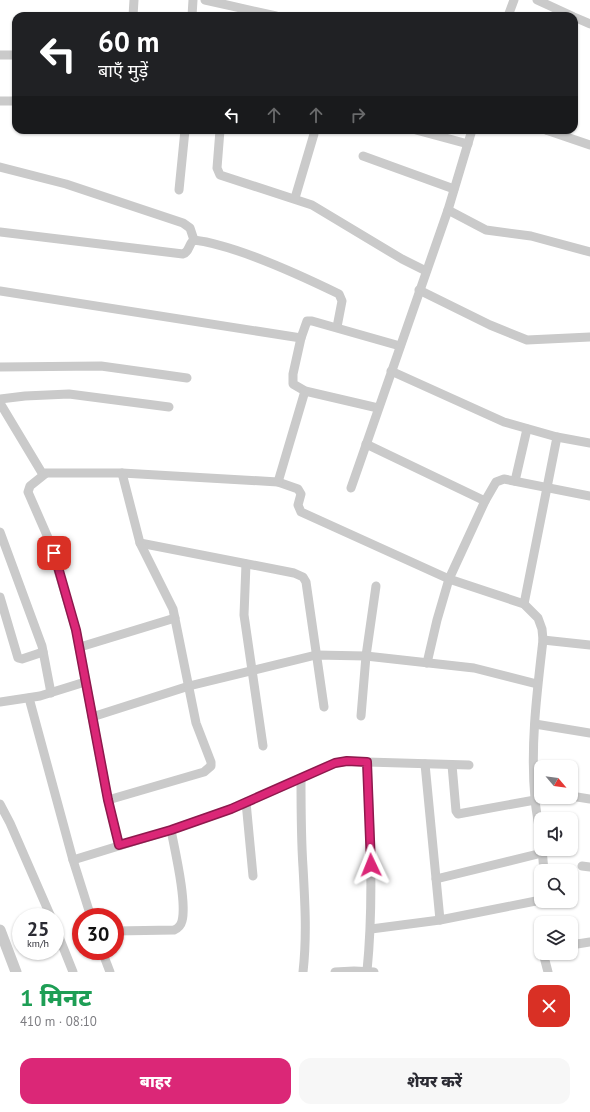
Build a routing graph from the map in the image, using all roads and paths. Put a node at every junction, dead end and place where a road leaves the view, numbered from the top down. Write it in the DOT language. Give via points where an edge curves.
graph roads {
  1 [pos="134,0"];
  2 [pos="193,0"];
  3 [pos="205,0"];
  4 [pos="514,0"];
  5 [pos="537,0"];
  6 [pos="242,7"];
  7 [pos="133,12"];
  8 [pos="192,12"];
  9 [pos="240,12"];
  10 [pos="261,12"];
  11 [pos="510,12"];
  12 [pos="564,12"];
  13 [pos="578,18"];
  14 [pos="590,24"];
  15 [pos="0,54"];
  16 [pos="12,55"];
  17 [pos="0,101"];
  18 [pos="12,102"];
  19 [pos="185,134"];
  20 [pos="220,134"];
  21 [pos="314,134"];
  22 [pos="431,134"];
  23 [pos="471,134"];
  24 [pos="558,134"];
  25 [pos="468,144"];
  26 [pos="590,145"];
  27 [pos="363,156"];
  28 [pos="0,166"];
  29 [pos="454,189"];
  30 [pos="179,190"];
  31 [pos="295,198"];
  32 [pos="448,210"];
  33 [pos="0,232"];
  34 [pos="194,240"];
  35 [pos="590,252"];
  36 [pos="426,271"];
  37 [pos="419,290"];
  38 [pos="0,291"];
  39 [pos="337,327"];
  40 [pos="590,337"];
  41 [pos="301,338"];
  42 [pos="400,346"];
  43 [pos="0,367"];
  44 [pos="391,371"];
  45 [pos="187,378"];
  46 [pos="305,391"];
  47 [pos="0,400"];
  48 [pos="0,403"];
  49 [pos="169,407"];
  50 [pos="378,408"];
  51 [pos="527,429"];
  52 [pos="558,437"];
  53 [pos="590,443"];
  54 [pos="366,444"];
  55 [pos="122,472"];
  56 [pos="45,474"];
  57 [pos="515,480"];
  58 [pos="278,482"];
  59 [pos="351,488"];
  60 [pos="548,489"];
  61 [pos="590,496"];
  62 [pos="485,501"];
  63 [pos="0,532"];
  64 [pos="140,543"];
  65 [pos="246,564"];
  66 [pos="449,579"];
  67 [pos="376,586"];
  68 [pos="0,597"];
  69 [pos="524,604"];
  70 [pos="175,618"];
  71 [pos="543,640"];
  72 [pos="590,645"];
  73 [pos="80,647"];
  74 [pos="44,652"];
  75 [pos="316,655"];
  76 [pos="366,656"];
  77 [pos="427,663"];
  78 [pos="251,670"];
  79 [pos="85,682"];
  80 [pos="538,684"];
  81 [pos="189,686"];
  82 [pos="51,693"];
  83 [pos="29,698"];
  84 [pos="0,702"];
  85 [pos="324,707"];
  86 [pos="360,716"];
  87 [pos="92,717"];
  88 [pos="535,724"];
  89 [pos="590,733"];
  90 [pos="263,746"];
  91 [pos="537,760"];
  92 [pos="367,762"];
  93 [pos="425,764"];
  94 [pos="452,765"];
  95 [pos="469,765"];
  96 [pos="301,778"];
  97 [pos="578,797"];
  98 [pos="590,799"];
  99 [pos="108,800"];
  100 [pos="534,800"];
  101 [pos="246,802"];
  102 [pos="0,804"];
  103 [pos="171,830"];
  104 [pos="119,845"];
  105 [pos="534,853"];
  106 [pos="73,860"];
  107 [pos="253,876"];
  108 [pos="436,879"];
  109 [pos="534,901"];
  110 [pos="47,908"];
  111 [pos="88,908"];
  112 [pos="440,920"];
  113 [pos="371,929"];
  114 [pos="0,930"];
  115 [pos="124,931"];
  116 [pos="590,942"];
  117 [pos="578,944"];
  118 [pos="3,948"];
  119 [pos="64,950"];
  120 [pos="105,960"];
  121 [pos="545,960"];
  122 [pos="371,971"];
  123 [pos="16,972"];
  124 [pos="73,972"];
  125 [pos="110,972"];
  126 [pos="303,972"];
  127 [pos="335,972"];
  128 [pos="548,972"];
  1 -- 7 [label="street"];
  2 -- 8 [label="street"];
  3 -- 6 [label="street"];
  4 -- 11 [label="street"];
  5 -- 12 [label="street"];
  6 -- 9 [label="street"];
  6 -- 10 [label="street"];
  13 -- 14 [label="street"];
  15 -- 16 [label="street"];
  17 -- 18 [label="street"];
  19 -- 30 [label="street"];
  20 -- 31 [label="street" via="216,168 220,175"];
  21 -- 31 [label="street"];
  22 -- 25 [label="street"];
  23 -- 25 [label="street"];
  24 -- 26 [label="street"];
  25 -- 29 [label="street"];
  27 -- 29 [label="street"];
  28 -- 34 [label="street" via="66,184 183,223 190,228"];
  29 -- 32 [label="street"];
  31 -- 36 [label="street" via="335,217"];
  32 -- 35 [label="street" via="486,230 531,236"];
  32 -- 36 [label="street"];
  33 -- 34 [label="street" via="183,254 188,251"];
  34 -- 39 [label="street" via="258,259 340,294 342,300"];
  36 -- 37 [label="street"];
  37 -- 40 [label="street" via="527,340"];
  37 -- 42 [label="street"];
  38 -- 41 [label="street"];
  39 -- 41 [label="street" via="307,321"];
  39 -- 42 [label="street"];
  41 -- 46 [label="street" via="292,379 293,384"];
  42 -- 44 [label="street"];
  43 -- 45 [label="street" via="101,366"];
  44 -- 50 [label="street"];
  44 -- 51 [label="street" via="481,413"];
  46 -- 50 [label="street"];
  46 -- 58 [label="street"];
  47 -- 49 [label="street" via="69,394"];
  48 -- 56 [label="street" via="40,471"];
  50 -- 54 [label="street"];
  51 -- 52 [label="street"];
  51 -- 57 [label="street"];
  52 -- 53 [label="street"];
  52 -- 60 [label="street"];
  54 -- 59 [label="street"];
  54 -- 62 [label="street"];
  55 -- 56 [label="street"];
  55 -- 58 [label="street"];
  55 -- 64 [label="street"];
  56 -- 73 [label="street" via="30,486 28,492 49,540"];
  57 -- 60 [label="street"];
  57 -- 62 [label="street" via="504,479 496,482"];
  58 -- 66 [label="street" via="300,491 298,505 301,512"];
  60 -- 61 [label="street"];
  60 -- 69 [label="street"];
  62 -- 66 [label="street"];
  63 -- 74 [label="street"];
  64 -- 65 [label="street"];
  64 -- 70 [label="street"];
  65 -- 75 [label="street" via="303,577 306,582"];
  65 -- 78 [label="street" via="244,615"];
  66 -- 69 [label="street"];
  66 -- 77 [label="street"];
  67 -- 76 [label="street"];
  68 -- 74 [label="street" via="18,658"];
  69 -- 71 [label="street" via="538,618"];
  70 -- 73 [label="street"];
  70 -- 81 [label="street"];
  71 -- 72 [label="street"];
  71 -- 80 [label="street"];
  73 -- 79 [label="street"];
  74 -- 82 [label="street"];
  75 -- 76 [label="street"];
  75 -- 78 [label="street"];
  75 -- 85 [label="street"];
  76 -- 77 [label="street"];
  76 -- 86 [label="street"];
  77 -- 80 [label="street" via="474,668"];
  78 -- 81 [label="street"];
  78 -- 90 [label="street"];
  79 -- 82 [label="street"];
  79 -- 87 [label="street"];
  80 -- 88 [label="street"];
  81 -- 87 [label="street"];
  81 -- 99 [label="street" via="198,731 209,755 208,770"];
  82 -- 83 [label="street"];
  83 -- 84 [label="street"];
  83 -- 106 [label="street"];
  87 -- 99 [label="street"];
  88 -- 89 [label="street"];
  88 -- 91 [label="street"];
  92 -- 93 [label="street"];
  92 -- 96 [label="street" via="335,763"];
  92 -- 113 [label="street"];
  93 -- 94 [label="street"];
  93 -- 108 [label="street"];
  94 -- 95 [label="street"];
  94 -- 100 [label="street" via="458,814"];
  96 -- 101 [label="street"];
  96 -- 126 [label="street" via="306,924"];
  97 -- 98 [label="street"];
  99 -- 104 [label="street"];
  101 -- 103 [label="street"];
  101 -- 107 [label="street"];
  102 -- 110 [label="street"];
  103 -- 104 [label="street"];
  103 -- 115 [label="street" via="181,887 183,917 180,926 174,930"];
  104 -- 106 [label="street"];
  105 -- 108 [label="street"];
  106 -- 111 [label="street"];
  108 -- 112 [label="street"];
  109 -- 112 [label="street"];
  112 -- 113 [label="street"];
  113 -- 122 [label="street"];
  114 -- 118 [label="street"];
  116 -- 117 [label="street"];
  118 -- 123 [label="street"];
  119 -- 124 [label="street"];
  120 -- 125 [label="street"];
  121 -- 128 [label="street"];
  122 -- 127 [label="street"];
}
